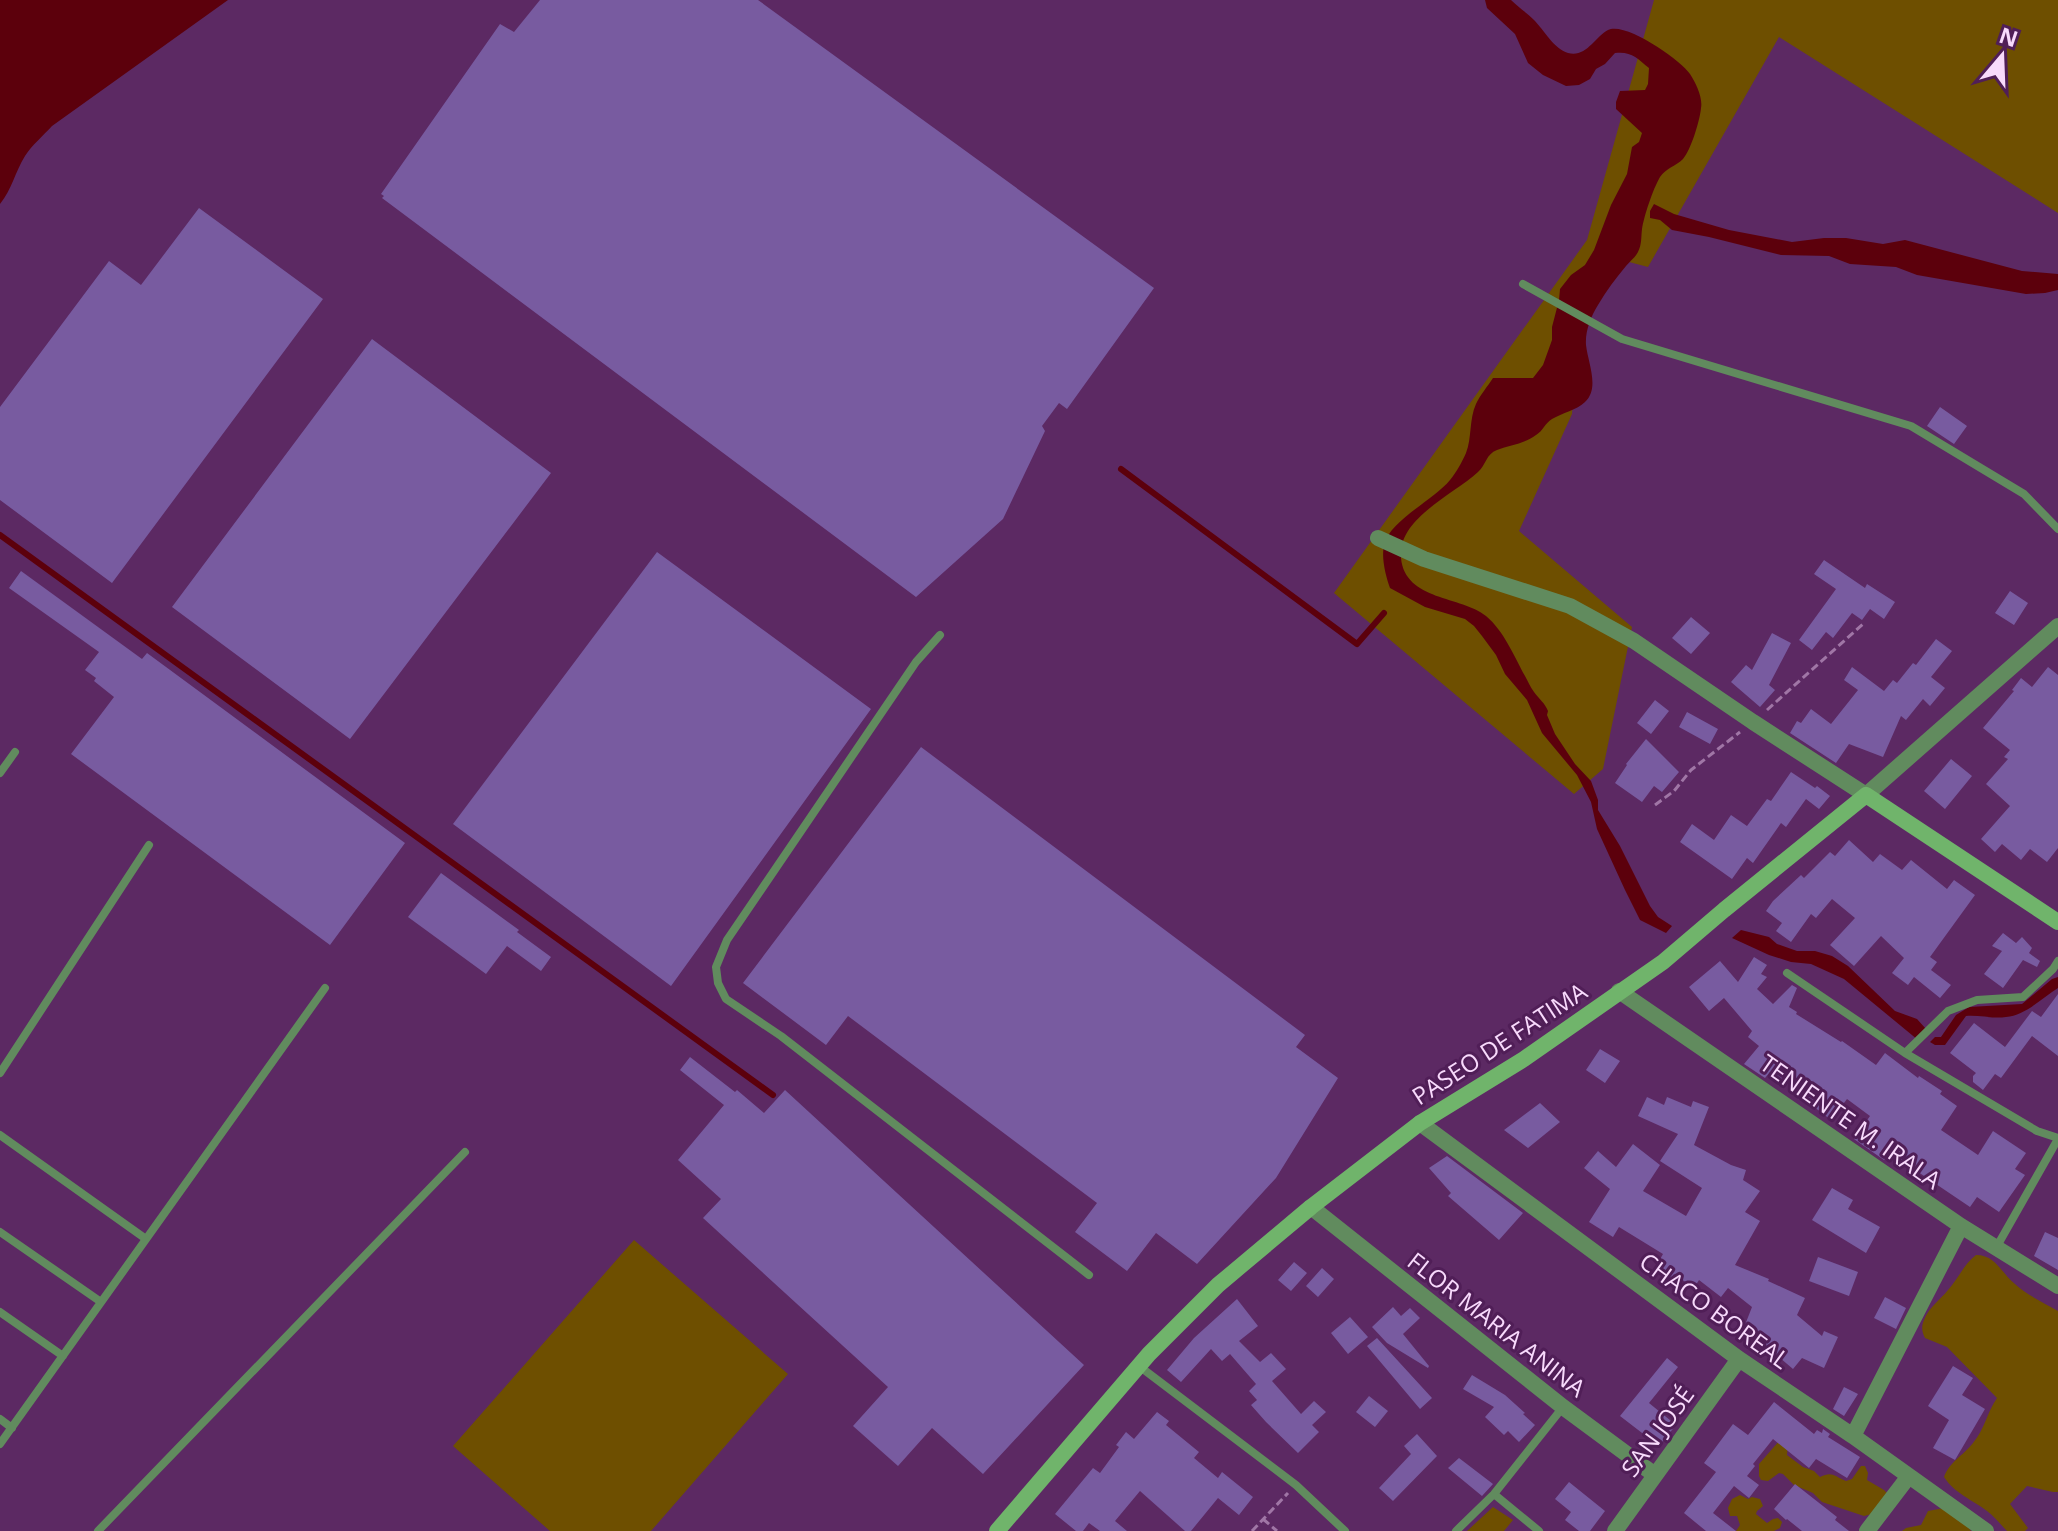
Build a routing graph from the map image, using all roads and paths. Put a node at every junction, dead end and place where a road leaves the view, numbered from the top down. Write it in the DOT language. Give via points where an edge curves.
graph roads {
  1 [pos="1523,284"];
  2 [pos="2058,529"];
  3 [pos="1378,538"];
  4 [pos="2058,626"];
  5 [pos="940,635"];
  6 [pos="15,752"];
  7 [pos="0,773"];
  8 [pos="1866,795"];
  9 [pos="149,845"];
  10 [pos="2058,922"];
  11 [pos="2058,961"];
  12 [pos="1787,973"];
  13 [pos="325,988"];
  14 [pos="1619,991"];
  15 [pos="1905,1053"];
  16 [pos="0,1073"];
  17 [pos="1420,1123"];
  18 [pos="0,1135"];
  19 [pos="2058,1139"];
  20 [pos="465,1152"];
  21 [pos="1311,1207"];
  22 [pos="1961,1226"];
  23 [pos="0,1232"];
  24 [pos="146,1239"];
  25 [pos="1996,1248"];
  26 [pos="1089,1275"];
  27 [pos="2058,1286"];
  28 [pos="101,1302"];
  29 [pos="0,1312"];
  30 [pos="63,1356"];
  31 [pos="1739,1359"];
  32 [pos="1139,1366"];
  33 [pos="1563,1407"];
  34 [pos="0,1419"];
  35 [pos="12,1428"];
  36 [pos="1853,1436"];
  37 [pos="0,1444"];
  38 [pos="1655,1475"];
  39 [pos="1909,1476"];
  40 [pos="1296,1485"];
  41 [pos="1494,1494"];
  42 [pos="1263,1519"];
  43 [pos="98,1531"];
  44 [pos="997,1531"];
  45 [pos="1252,1531"];
  46 [pos="1277,1531"];
  47 [pos="1345,1531"];
  48 [pos="1456,1531"];
  49 [pos="1539,1531"];
  50 [pos="1615,1531"];
  51 [pos="1867,1531"];
  52 [pos="1986,1531"];
  1 -- 2 [label="lane" via="1622,339 1911,426 2024,494"];
  3 -- 8 [label="street" via="1424,559 1570,606 1634,641"];
  4 -- 8 [label="street, PASEO DE FATIMA"];
  5 -- 26 [label="lane" via="916,662 727,940 716,967 718,983 726,999"];
  6 -- 7 [label="lane"];
  8 -- 10 [label="street"];
  8 -- 14 [label="street, PASEO DE FATIMA" via="1663,962"];
  9 -- 16 [label="lane"];
  11 -- 15 [label="lane" via="2023,997 1977,1000 1948,1011"];
  12 -- 15 [label="lane"];
  13 -- 24 [label="lane"];
  14 -- 17 [label="street, PASEO DE FATIMA" via="1524,1059"];
  14 -- 22 [label="street, TENIENTE M. IRALA"];
  15 -- 19 [label="lane"];
  17 -- 21 [label="street, PASEO DE FATIMA"];
  17 -- 31 [label="street, CHACO BOREAL"];
  18 -- 24 [label="lane"];
  19 -- 25 [label="lane"];
  20 -- 43 [label="lane"];
  21 -- 32 [label="street, PASEO DE FATIMA" via="1218,1285"];
  21 -- 33 [label="street, FLOR MARIA ANINA"];
  22 -- 25 [label="street, TENIENTE M. IRALA"];
  22 -- 36 [label="street"];
  23 -- 28 [label="lane"];
  24 -- 28 [label="lane"];
  25 -- 27 [label="street, TENIENTE M. IRALA"];
  28 -- 30 [label="lane"];
  29 -- 30 [label="lane"];
  30 -- 35 [label="lane"];
  31 -- 36 [label="street, CHACO BOREAL"];
  31 -- 38 [label="street, SAN JOSÉ"];
  32 -- 40 [label="lane"];
  32 -- 44 [label="street, PASEO DE FATIMA"];
  33 -- 38 [label="street, FLOR MARIA ANINA"];
  33 -- 41 [label="lane"];
  34 -- 35 [label="lane"];
  35 -- 37 [label="lane"];
  36 -- 39 [label="street, CHACO BOREAL"];
  38 -- 50 [label="street, SAN JOSÉ"];
  39 -- 51 [label="street"];
  39 -- 52 [label="street, CHACO BOREAL"];
  40 -- 42 [label="path"];
  40 -- 47 [label="lane"];
  41 -- 48 [label="lane"];
  41 -- 49 [label="lane"];
  42 -- 45 [label="path"];
  42 -- 46 [label="path"];
}
